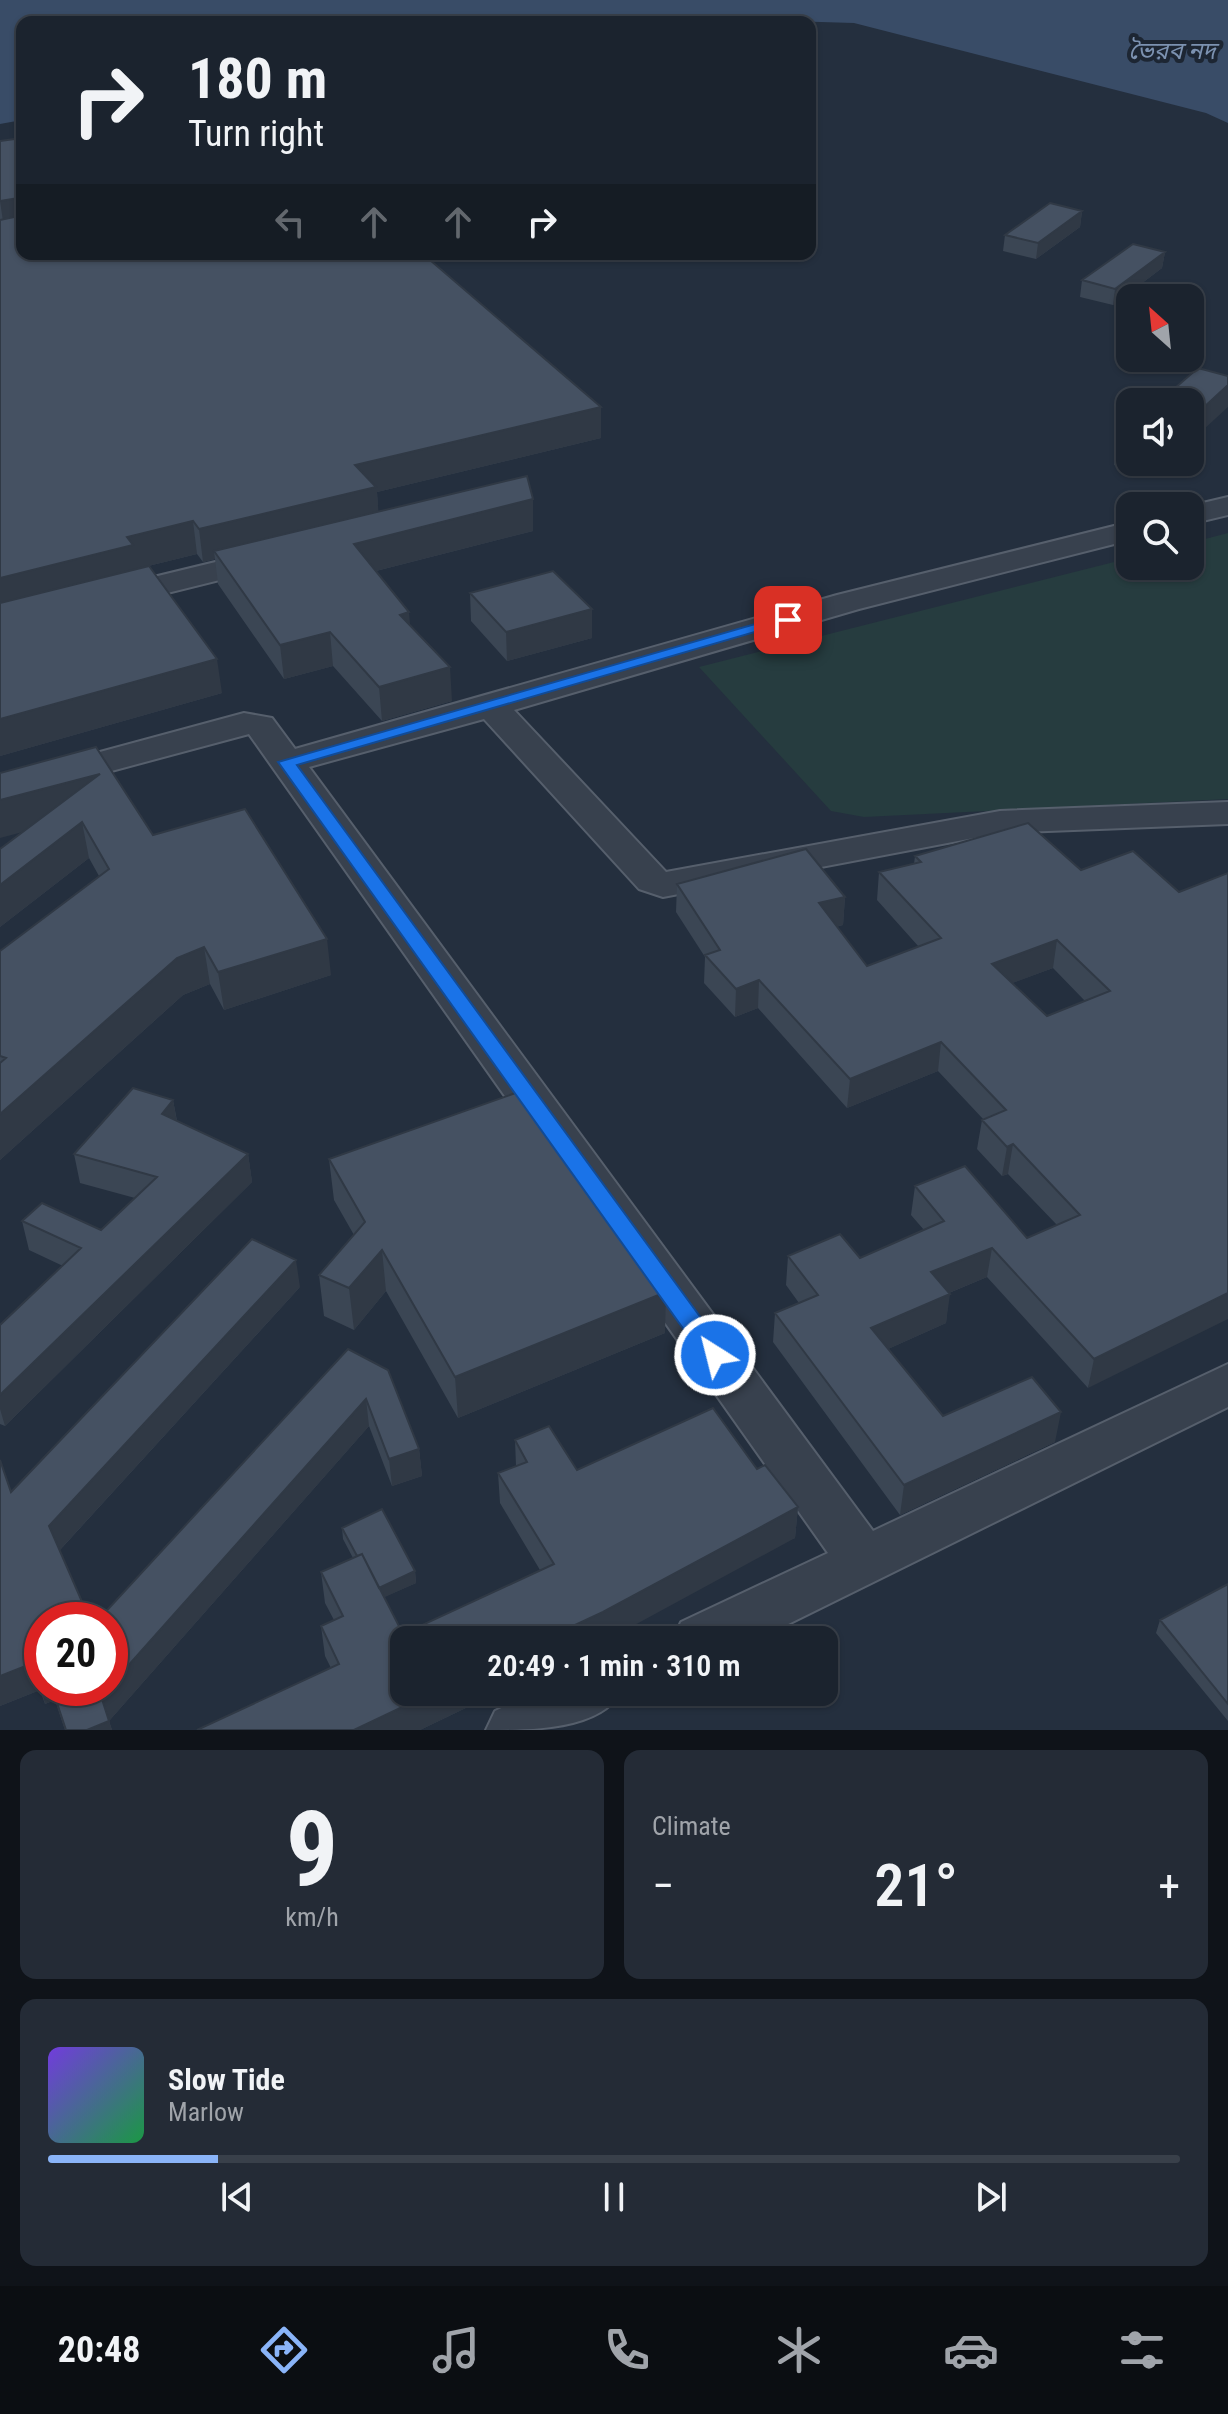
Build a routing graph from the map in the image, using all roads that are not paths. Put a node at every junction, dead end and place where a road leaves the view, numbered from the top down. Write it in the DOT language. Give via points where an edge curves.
graph roads {
  1 [pos="1228,506"];
  2 [pos="1204,512"];
  3 [pos="1116,535"];
  4 [pos="289,554"];
  5 [pos="76,606"];
  6 [pos="491,706"];
  7 [pos="286,762"];
  8 [pos="0,790"];
  9 [pos="1228,813"];
  10 [pos="1228,1384"];
  11 [pos="864,1561"];
  12 [pos="730,1626"];
  13 [pos="564,1706"];
  14 [pos="515,1730"];
  1 -- 2 [label="lane"];
  3 -- 6 [label="lane" via="848,602"];
  4 -- 5 [label="lane"];
  6 -- 7 [label="lane"];
  6 -- 9 [label="lane" via="653,881 663,885 1000,822"];
  7 -- 8 [label="lane" via="253,722"];
  7 -- 11 [label="lane"];
  10 -- 11 [label="lane"];
  11 -- 12 [label="lane"];
  13 -- 14 [label="lane"];
}
